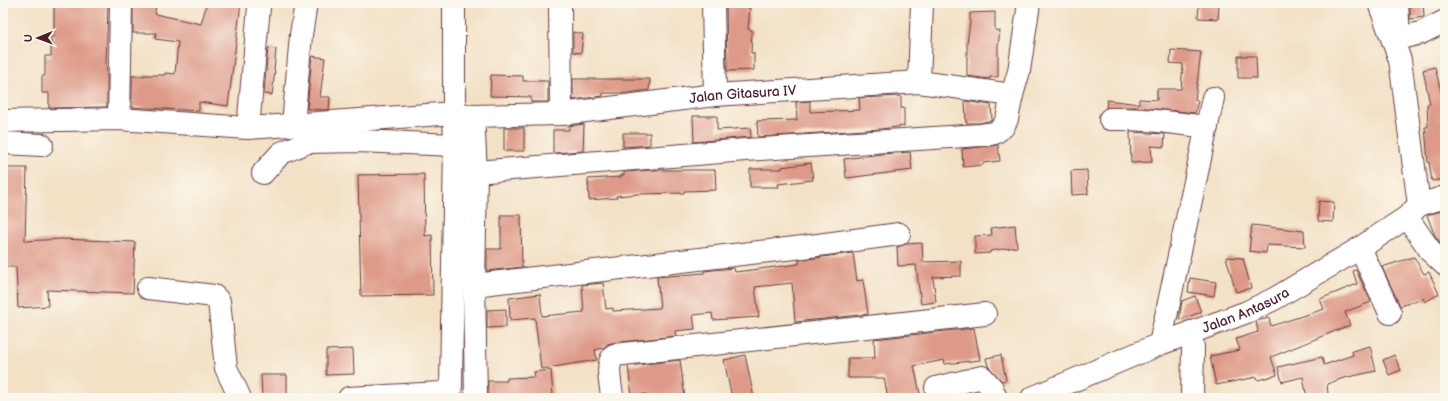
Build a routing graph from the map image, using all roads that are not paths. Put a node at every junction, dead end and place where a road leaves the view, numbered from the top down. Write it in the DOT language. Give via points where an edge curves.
graph roads {
  1 [pos="121,3"];
  2 [pos="306,3"];
  3 [pos="454,3"];
  4 [pos="560,3"];
  5 [pos="713,3"];
  6 [pos="922,3"];
  7 [pos="1029,3"];
  8 [pos="1379,3"];
  9 [pos="1397,3"];
  10 [pos="260,7"];
  11 [pos="1445,21"];
  12 [pos="1400,38"];
  13 [pos="1400,60"];
  14 [pos="919,82"];
  15 [pos="714,95"];
  16 [pos="1012,95"];
  17 [pos="1213,98"];
  18 [pos="463,114"];
  19 [pos="561,114"];
  20 [pos="119,119"];
  21 [pos="1110,119"];
  22 [pos="3,121"];
  23 [pos="293,125"];
  24 [pos="1207,127"];
  25 [pos="248,128"];
  26 [pos="3,143"];
  27 [pos="42,145"];
  28 [pos="455,145"];
  29 [pos="476,172"];
  30 [pos="263,173"];
  31 [pos="1445,197"];
  32 [pos="1413,211"];
  33 [pos="899,234"];
  34 [pos="1360,248"];
  35 [pos="1445,265"];
  36 [pos="474,284"];
  37 [pos="148,288"];
  38 [pos="1390,313"];
  39 [pos="986,314"];
  40 [pos="1191,332"];
  41 [pos="1160,344"];
  42 [pos="936,388"];
  43 [pos="608,397"];
  44 [pos="240,398"];
  45 [pos="349,398"];
  46 [pos="476,398"];
  47 [pos="996,398"];
  48 [pos="1032,398"];
  49 [pos="1192,398"];
  1 -- 20 [label="street"];
  2 -- 23 [label="street"];
  3 -- 18 [label="street"];
  4 -- 19 [label="street"];
  5 -- 15 [label="street"];
  6 -- 14 [label="street"];
  7 -- 16 [label="street" via="1019,71"];
  8 -- 13 [label="street"];
  9 -- 12 [label="street"];
  10 -- 25 [label="street"];
  11 -- 12 [label="street" via="1421,33"];
  12 -- 13 [label="street"];
  13 -- 32 [label="street"];
  14 -- 15 [label="street, Jalan Gitasura IV"];
  14 -- 16 [label="street, Jalan Gitasura IV"];
  15 -- 19 [label="street, Jalan Gitasura IV"];
  16 -- 29 [label="street" via="1007,119 1003,127 995,133"];
  17 -- 24 [label="street"];
  18 -- 19 [label="street, Jalan Gitasura IV"];
  18 -- 23 [label="street, Jalan Gitasura IV"];
  18 -- 28 [label="street"];
  18 -- 29 [label="street"];
  20 -- 22 [label="street, Jalan Gitasura IV"];
  20 -- 25 [label="street, Jalan Gitasura IV"];
  21 -- 24 [label="street" via="1163,121"];
  23 -- 25 [label="street, Jalan Gitasura IV"];
  24 -- 41 [label="street"];
  26 -- 27 [label="street"];
  28 -- 30 [label="street" via="358,141 308,142 281,153"];
  28 -- 45 [label="street" via="451,387 441,393"];
  29 -- 36 [label="street"];
  31 -- 32 [label="street, Jalan Antasura"];
  32 -- 34 [label="street, Jalan Antasura"];
  32 -- 35 [label="street" via="1432,253"];
  33 -- 36 [label="street"];
  34 -- 38 [label="street"];
  34 -- 40 [label="street, Jalan Antasura" via="1274,299 1247,312"];
  36 -- 46 [label="street"];
  37 -- 44 [label="street" via="217,297 226,368"];
  39 -- 43 [label="street" via="614,355 609,369"];
  40 -- 41 [label="street, Jalan Antasura"];
  40 -- 49 [label="street"];
  41 -- 48 [label="street, Jalan Antasura"];
  42 -- 47 [label="street" via="982,377 992,388"];
}
